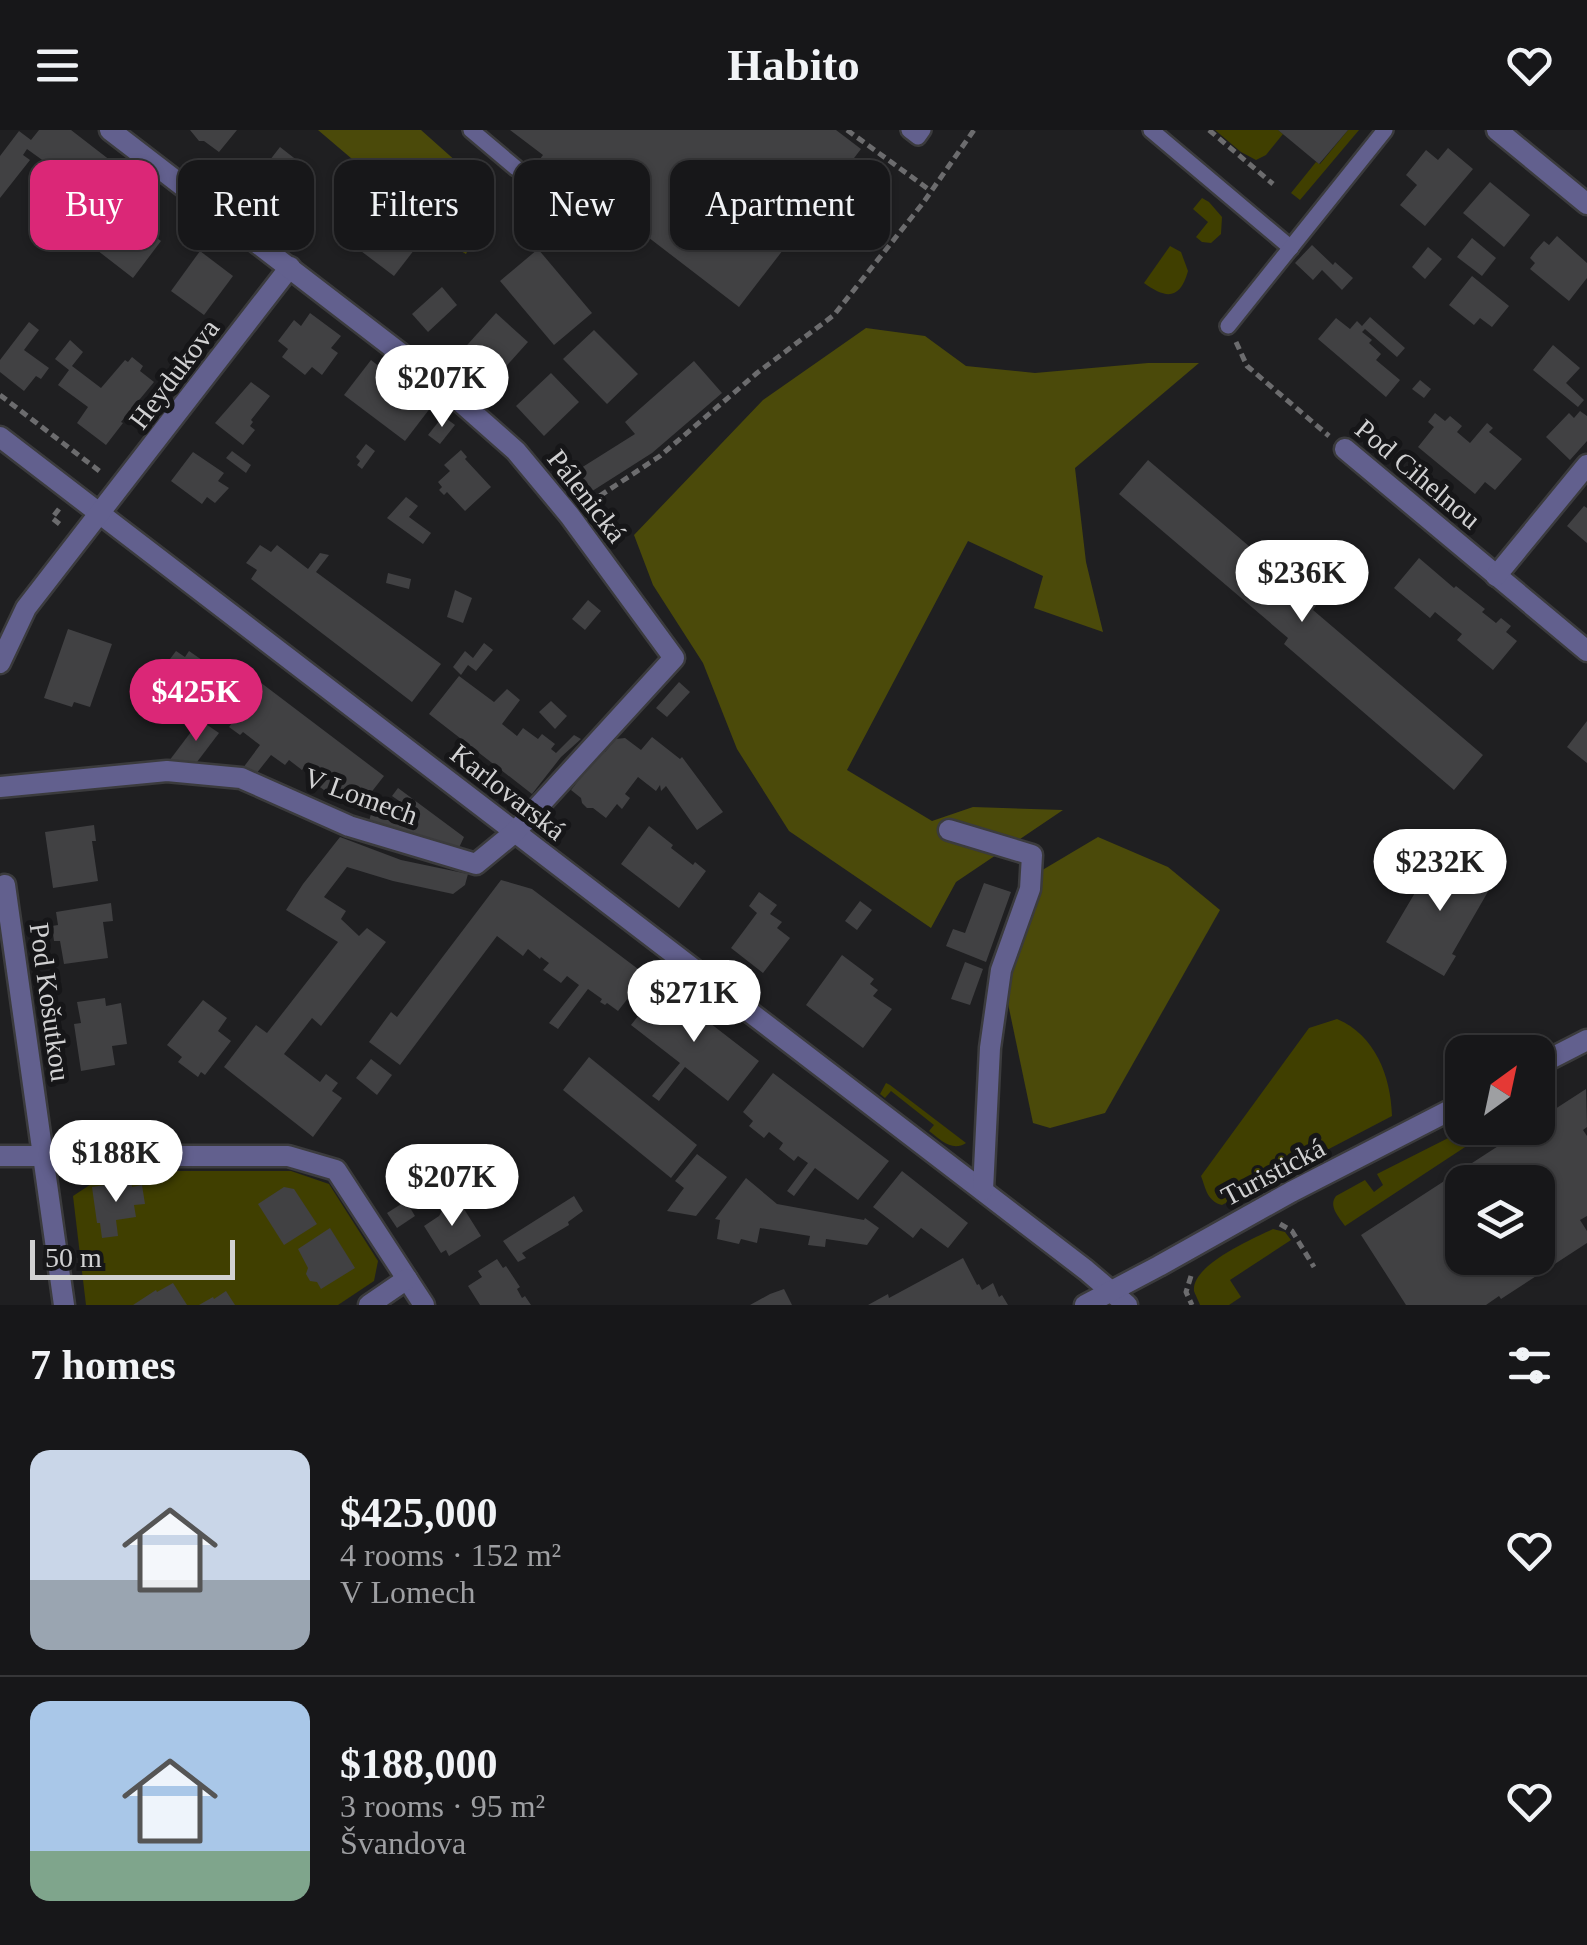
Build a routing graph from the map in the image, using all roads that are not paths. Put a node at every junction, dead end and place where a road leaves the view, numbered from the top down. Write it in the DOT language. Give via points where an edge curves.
graph roads {
  1 [pos="110,130"];
  2 [pos="471,130"];
  3 [pos="910,130"];
  4 [pos="923,130"];
  5 [pos="1151,130"];
  6 [pos="1385,130"];
  7 [pos="1497,130"];
  8 [pos="514,166"];
  9 [pos="1587,204"];
  10 [pos="1290,248"];
  11 [pos="290,267"];
  12 [pos="1228,326"];
  13 [pos="0,437"];
  14 [pos="1346,449"];
  15 [pos="1587,465"];
  16 [pos="101,514"];
  17 [pos="1496,576"];
  18 [pos="1587,651"];
  19 [pos="0,663"];
  20 [pos="0,787"];
  21 [pos="949,830"];
  22 [pos="515,832"];
  23 [pos="5,885"];
  24 [pos="1587,1040"];
  25 [pos="1555,1056"];
  26 [pos="1445,1113"];
  27 [pos="44,1155"];
  28 [pos="0,1156"];
  29 [pos="983,1190"];
  30 [pos="407,1279"];
  31 [pos="1119,1298"];
  32 [pos="64,1305"];
  33 [pos="369,1305"];
  34 [pos="424,1305"];
  35 [pos="1085,1305"];
  1 -- 11 [label="street, Pálenická"];
  2 -- 8 [label="lane"];
  3 -- 4 [label="lane" via="918,136"];
  5 -- 10 [label="lane"];
  6 -- 10 [label="lane"];
  7 -- 9 [label="street"];
  10 -- 12 [label="lane"];
  11 -- 16 [label="street, Heydukova"];
  11 -- 22 [label="street, Pálenická" via="516,450 674,658"];
  13 -- 16 [label="street, Karlovarská"];
  14 -- 17 [label="street, Pod Cihelnou"];
  15 -- 17 [label="street"];
  16 -- 19 [label="street" via="26,608"];
  16 -- 22 [label="street, Karlovarská"];
  17 -- 18 [label="street, Pod Cihelnou"];
  20 -- 22 [label="street, V Lomech" via="167,771 241,778 350,826 476,864"];
  21 -- 29 [label="street" via="1032,855 1030,889 998,990"];
  22 -- 29 [label="street, Karlovarská"];
  23 -- 27 [label="street, Pod Košutkou"];
  24 -- 25 [label="street"];
  26 -- 31 [label="street, Turistická" via="1291,1192"];
  27 -- 28 [label="street"];
  27 -- 30 [label="street" via="288,1156 336,1170"];
  27 -- 32 [label="street, Pod Košutkou"];
  29 -- 31 [label="street, Karlovarská"];
  30 -- 33 [label="street"];
  30 -- 34 [label="street"];
  31 -- 35 [label="street, Turistická"];
}
